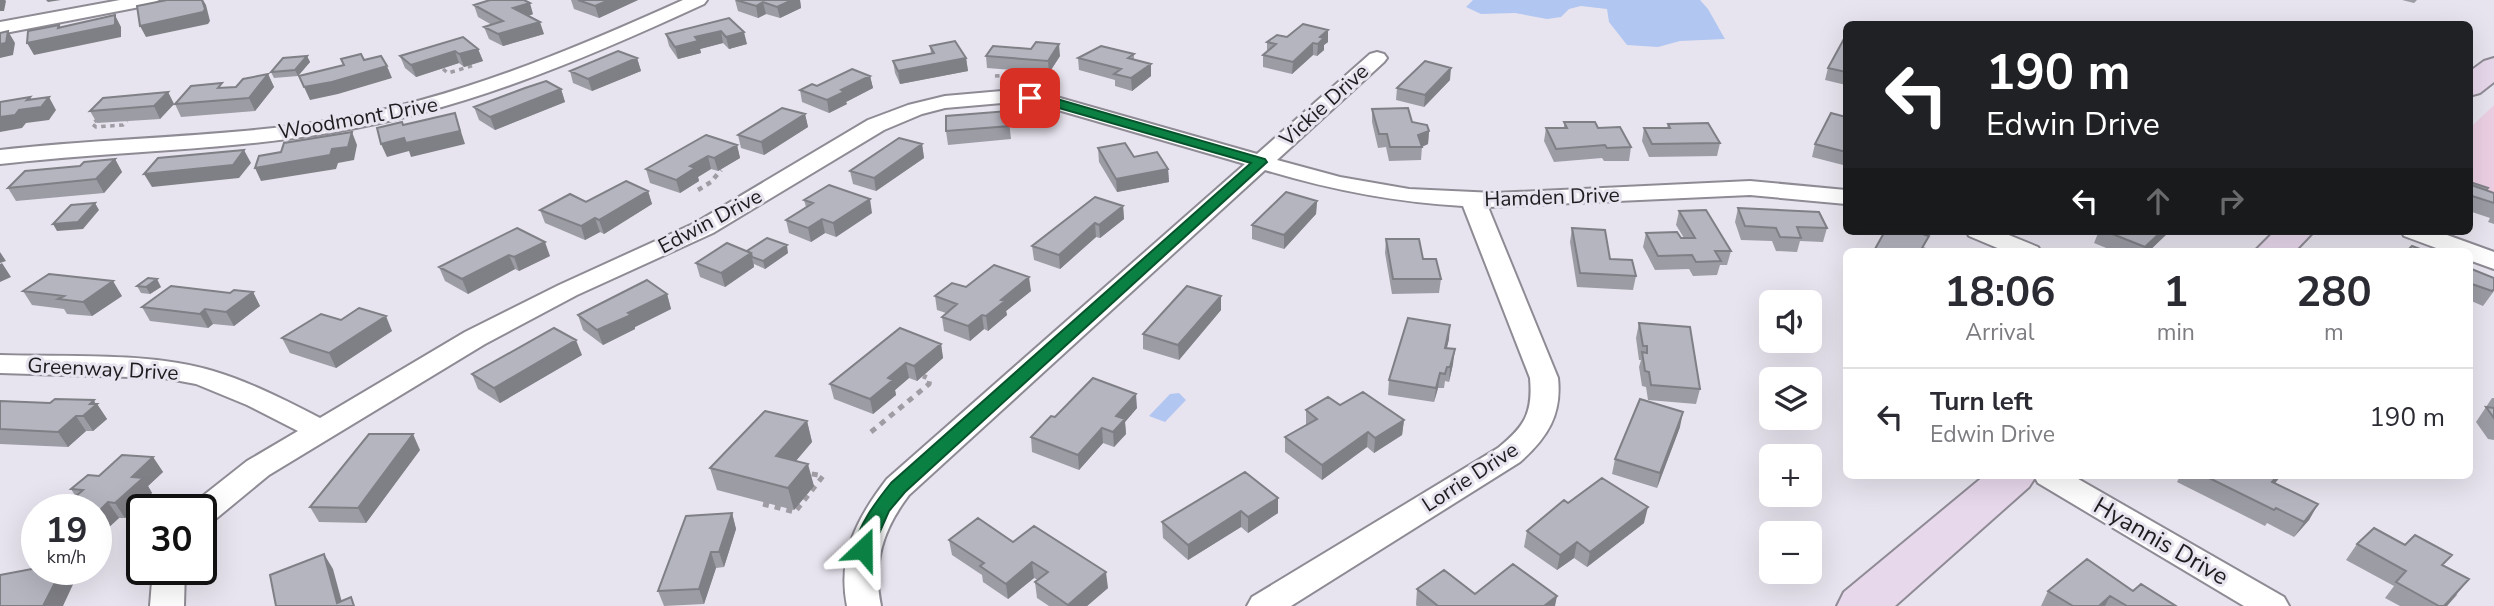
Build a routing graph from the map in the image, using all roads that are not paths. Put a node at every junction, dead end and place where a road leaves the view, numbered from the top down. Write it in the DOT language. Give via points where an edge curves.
graph roads {
  1 [pos="150,0"];
  2 [pos="698,0"];
  3 [pos="0,28"];
  4 [pos="1377,58"];
  5 [pos="2494,67"];
  6 [pos="2473,84"];
  7 [pos="0,157"];
  8 [pos="1261,162"];
  9 [pos="1843,197"];
  10 [pos="1473,200"];
  11 [pos="1988,235"];
  12 [pos="2291,235"];
  13 [pos="2424,235"];
  14 [pos="2019,248"];
  15 [pos="2277,248"];
  16 [pos="2459,248"];
  17 [pos="2473,253"];
  18 [pos="2494,261"];
  19 [pos="0,364"];
  20 [pos="321,429"];
  21 [pos="2010,479"];
  22 [pos="2054,479"];
  23 [pos="217,500"];
  24 [pos="168,585"];
  25 [pos="167,606"];
  26 [pos="864,606"];
  27 [pos="1264,606"];
  28 [pos="1862,606"];
  29 [pos="2272,606"];
  1 -- 3 [label="street"];
  2 -- 7 [label="street, Woodmont Drive" via="501,85 426,107 295,132"];
  4 -- 8 [label="street, Vickie Drive"];
  5 -- 6 [label="main road"];
  8 -- 10 [label="street, Hamden Drive" via="1372,191"];
  8 -- 20 [label="street, Edwin Drive" via="1030,98 973,98 915,109 876,125 704,228 521,312"];
  8 -- 26 [label="street, Vickie Drive" via="898,487 867,535 860,563"];
  9 -- 10 [label="street, Hamden Drive" via="1750,188"];
  10 -- 27 [label="street, Lorrie Drive" via="1544,378 1544,414 1533,433 1509,455"];
  11 -- 14 [label="street"];
  12 -- 15 [label="main road"];
  13 -- 16 [label="street"];
  17 -- 18 [label="street"];
  19 -- 20 [label="street, Greenway Drive" via="164,369 203,377"];
  20 -- 23 [label="street, Edwin Drive"];
  21 -- 28 [label="main road"];
  22 -- 29 [label="street, Hyannis Drive"];
  24 -- 25 [label="street"];
}
